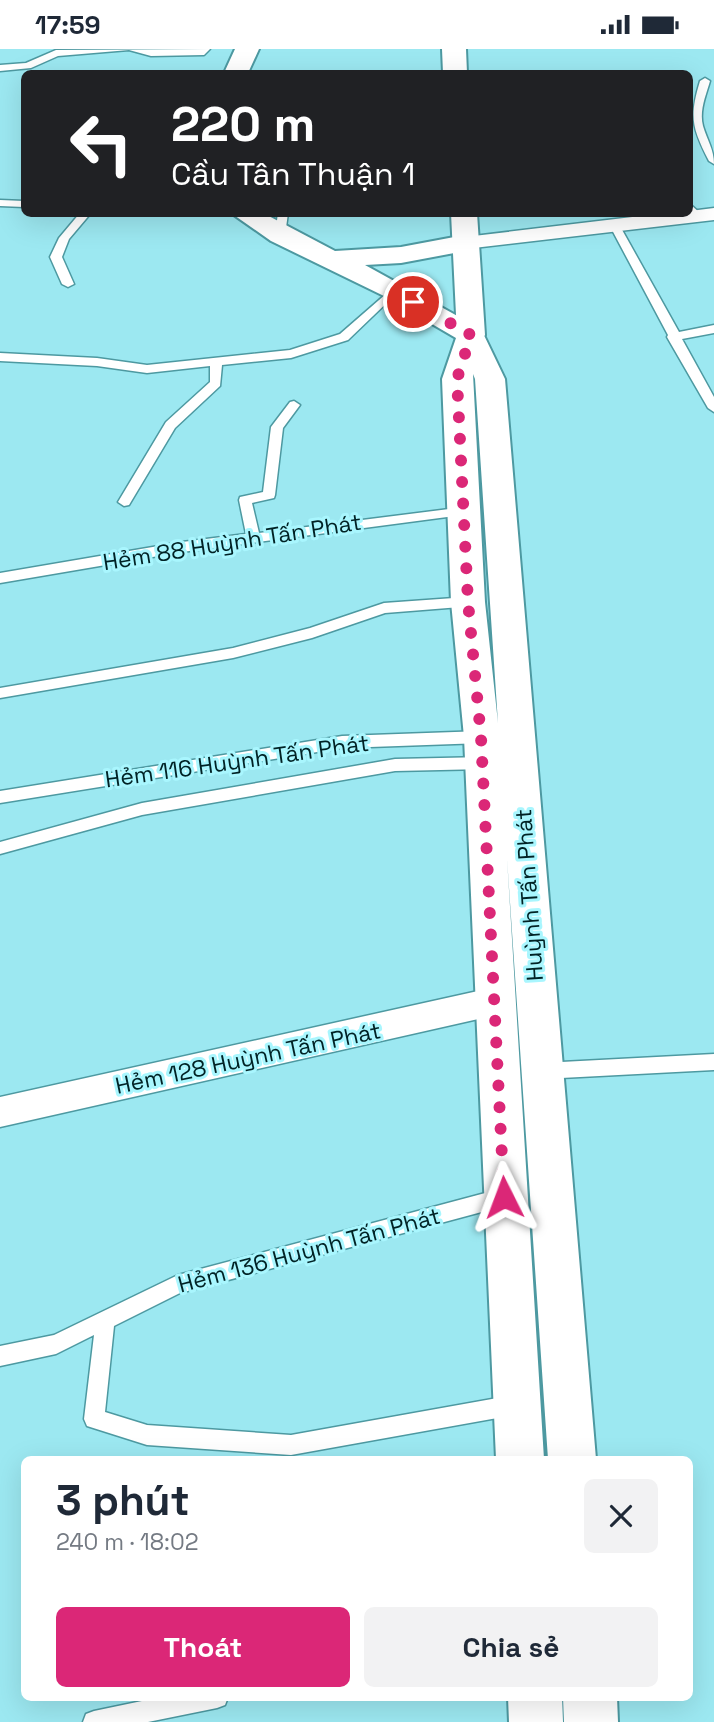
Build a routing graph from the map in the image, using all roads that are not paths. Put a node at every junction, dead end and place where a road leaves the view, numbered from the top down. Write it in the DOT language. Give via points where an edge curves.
graph roads {
  1 [pos="105,49"];
  2 [pos="124,49"];
  3 [pos="133,49"];
  4 [pos="247,49"];
  5 [pos="454,49"];
  6 [pos="204,51"];
  7 [pos="0,69"];
  8 [pos="29,70"];
  9 [pos="237,70"];
  10 [pos="456,70"];
  11 [pos="705,81"];
  12 [pos="714,161"];
  13 [pos="0,203"];
  14 [pos="21,204"];
  15 [pos="82,217"];
  16 [pos="258,217"];
  17 [pos="464,217"];
  18 [pos="672,217"];
  19 [pos="282,224"];
  20 [pos="616,227"];
  21 [pos="465,243"];
  22 [pos="333,259"];
  23 [pos="68,284"];
  24 [pos="394,291"];
  25 [pos="714,329"];
  26 [pos="471,335"];
  27 [pos="673,337"];
  28 [pos="0,357"];
  29 [pos="216,362"];
  30 [pos="294,405"];
  31 [pos="714,408"];
  32 [pos="124,502"];
  33 [pos="465,510"];
  34 [pos="253,537"];
  35 [pos="0,578"];
  36 [pos="468,602"];
  37 [pos="0,694"];
  38 [pos="500,747"];
  39 [pos="0,797"];
  40 [pos="0,848"];
  41 [pos="496,1001"];
  42 [pos="714,1062"];
  43 [pos="498,1070"];
  44 [pos="542,1071"];
  45 [pos="0,1112"];
  46 [pos="545,1117"];
  47 [pos="500,1125"];
  48 [pos="504,1197"];
  49 [pos="105,1320"];
  50 [pos="0,1356"];
  51 [pos="517,1405"];
  52 [pos="520,1456"];
  53 [pos="572,1456"];
  54 [pos="197,1701"];
  55 [pos="535,1701"];
  56 [pos="94,1722"];
  57 [pos="536,1722"];
  1 -- 2 [label="lane"];
  1 -- 8 [label="lane" via="56,53"];
  3 -- 6 [label="lane"];
  4 -- 9 [label="main road"];
  5 -- 10 [label="main road"];
  7 -- 8 [label="lane"];
  11 -- 12 [label="lane" via="695,114"];
  13 -- 14 [label="lane"];
  15 -- 23 [label="lane" via="64,238 56,257"];
  16 -- 19 [label="main road"];
  17 -- 21 [label="main road, Huỳnh Tấn Phát"];
  18 -- 20 [label="street"];
  19 -- 22 [label="main road"];
  20 -- 21 [label="street"];
  20 -- 27 [label="lane"];
  21 -- 22 [label="main road" via="401,255"];
  21 -- 26 [label="main road, Huỳnh Tấn Phát"];
  22 -- 24 [label="main road"];
  24 -- 26 [label="main road"];
  24 -- 29 [label="lane" via="344,337 292,354"];
  25 -- 27 [label="lane"];
  26 -- 33 [label="main road, Huỳnh Tấn Phát" via="457,379"];
  26 -- 38 [label="main road, Huỳnh Tấn Phát" via="489,379"];
  27 -- 31 [label="lane"];
  28 -- 29 [label="lane" via="147,369"];
  29 -- 32 [label="lane" via="216,383 170,425"];
  30 -- 34 [label="lane" via="277,427 269,495 245,500"];
  33 -- 34 [label="lane, Hẻm 88 Huỳnh Tấn Phát"];
  33 -- 36 [label="main road, Huỳnh Tấn Phát"];
  34 -- 35 [label="lane, Hẻm 88 Huỳnh Tấn Phát"];
  36 -- 37 [label="lane" via="384,608 233,653"];
  36 -- 38 [label="main road, Huỳnh Tấn Phát"];
  38 -- 39 [label="lane, Hẻm 116 Huỳnh Tấn Phát" via="342,742"];
  38 -- 40 [label="lane" via="142,809"];
  38 -- 41 [label="main road, Huỳnh Tấn Phát"];
  38 -- 44 [label="main road, Huỳnh Tấn Phát"];
  41 -- 43 [label="main road, Huỳnh Tấn Phát"];
  41 -- 45 [label="street, Hẻm 128 Huỳnh Tấn Phát"];
  42 -- 44 [label="lane"];
  43 -- 44 [label="lane"];
  43 -- 47 [label="main road, Huỳnh Tấn Phát"];
  44 -- 46 [label="main road, Huỳnh Tấn Phát"];
  46 -- 47 [label="main road"];
  46 -- 53 [label="main road, Huỳnh Tấn Phát"];
  47 -- 48 [label="main road, Huỳnh Tấn Phát"];
  48 -- 49 [label="lane, Hẻm 136 Huỳnh Tấn Phát" via="178,1284"];
  48 -- 51 [label="main road, Huỳnh Tấn Phát"];
  49 -- 50 [label="lane, Hẻm 136 Huỳnh Tấn Phát" via="56,1344"];
  49 -- 51 [label="lane" via="94,1419 147,1435 291,1445"];
  51 -- 52 [label="main road, Huỳnh Tấn Phát"];
  54 -- 56 [label="lane"];
  55 -- 57 [label="main road"];
}
